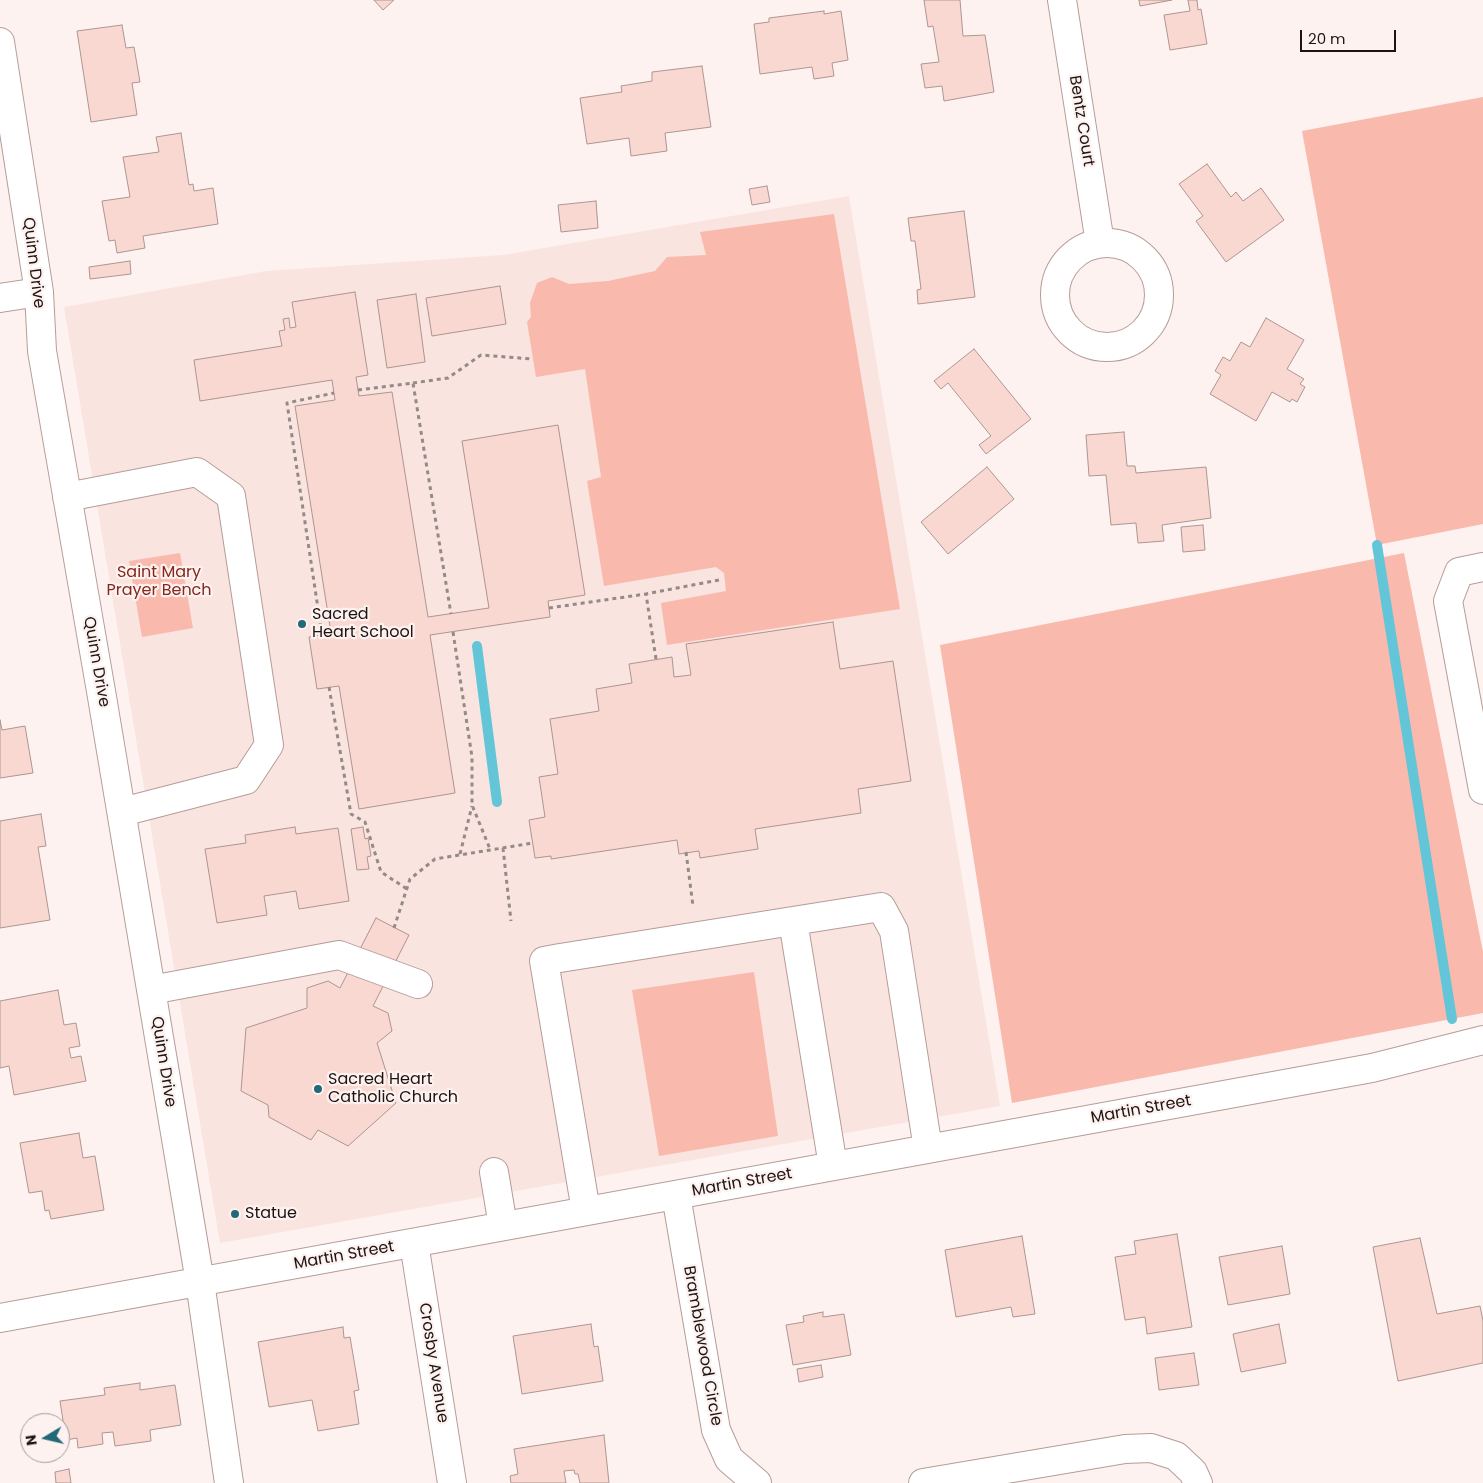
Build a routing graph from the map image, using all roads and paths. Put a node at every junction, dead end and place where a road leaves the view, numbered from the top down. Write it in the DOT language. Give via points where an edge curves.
graph roads {
  1 [pos="1062,0"];
  2 [pos="0,42"];
  3 [pos="1100,243"];
  4 [pos="39,292"];
  5 [pos="0,298"];
  6 [pos="532,358"];
  7 [pos="414,382"];
  8 [pos="358,390"];
  9 [pos="334,393"];
  10 [pos="67,496"];
  11 [pos="1483,567"];
  12 [pos="719,580"];
  13 [pos="646,594"];
  14 [pos="549,608"];
  15 [pos="451,614"];
  16 [pos="454,632"];
  17 [pos="322,635"];
  18 [pos="656,659"];
  19 [pos="329,688"];
  20 [pos="1483,790"];
  21 [pos="472,805"];
  22 [pos="122,812"];
  23 [pos="533,843"];
  24 [pos="503,848"];
  25 [pos="490,850"];
  26 [pos="686,852"];
  27 [pos="460,854"];
  28 [pos="407,889"];
  29 [pos="693,910"];
  30 [pos="511,921"];
  31 [pos="793,921"];
  32 [pos="394,928"];
  33 [pos="418,984"];
  34 [pos="152,990"];
  35 [pos="1483,1040"];
  36 [pos="928,1149"];
  37 [pos="833,1166"];
  38 [pos="494,1172"];
  39 [pos="676,1195"];
  40 [pos="586,1211"];
  41 [pos="503,1226"];
  42 [pos="414,1243"];
  43 [pos="200,1282"];
  44 [pos="0,1318"];
  45 [pos="229,1483"];
  46 [pos="452,1483"];
  47 [pos="757,1483"];
  48 [pos="923,1483"];
  49 [pos="1198,1483"];
  1 -- 3 [label="street, Bentz Court"];
  2 -- 4 [label="street, Quinn Drive"];
  4 -- 5 [label="street"];
  4 -- 10 [label="street, Quinn Drive" via="42,351"];
  6 -- 7 [label="path" via="481,355 448,378"];
  7 -- 8 [label="path"];
  7 -- 15 [label="path"];
  9 -- 17 [label="path" via="286,403"];
  10 -- 22 [label="street, Quinn Drive"];
  10 -- 22 [label="street" via="197,472 231,496 269,745 246,780"];
  11 -- 20 [label="street" via="1459,572 1448,601"];
  12 -- 13 [label="path"];
  13 -- 14 [label="path"];
  13 -- 18 [label="path"];
  16 -- 21 [label="path" via="472,757"];
  19 -- 28 [label="path" via="351,814 365,822 381,872"];
  21 -- 25 [label="path"];
  21 -- 27 [label="path"];
  22 -- 34 [label="street, Quinn Drive"];
  23 -- 24 [label="path"];
  24 -- 25 [label="path"];
  24 -- 30 [label="path"];
  25 -- 27 [label="path"];
  26 -- 29 [label="path"];
  27 -- 28 [label="path" via="435,859 410,879"];
  28 -- 32 [label="path"];
  31 -- 36 [label="street" via="881,907 894,931"];
  31 -- 37 [label="street"];
  31 -- 40 [label="street" via="544,961"];
  33 -- 34 [label="street" via="339,956"];
  34 -- 43 [label="street, Quinn Drive"];
  35 -- 36 [label="street, Martin Street" via="1372,1068"];
  36 -- 37 [label="street, Martin Street"];
  37 -- 39 [label="street, Martin Street"];
  38 -- 41 [label="street"];
  39 -- 40 [label="street, Martin Street"];
  39 -- 47 [label="street, Bramblewood Circle" via="716,1430 729,1459"];
  40 -- 41 [label="street, Martin Street"];
  41 -- 42 [label="street, Martin Street"];
  42 -- 43 [label="street, Martin Street"];
  42 -- 46 [label="street, Crosby Avenue"];
  43 -- 44 [label="street, Martin Street"];
  43 -- 45 [label="street, Quinn Drive"];
  48 -- 49 [label="street" via="1125,1449 1151,1448 1176,1456 1193,1472"];
}
